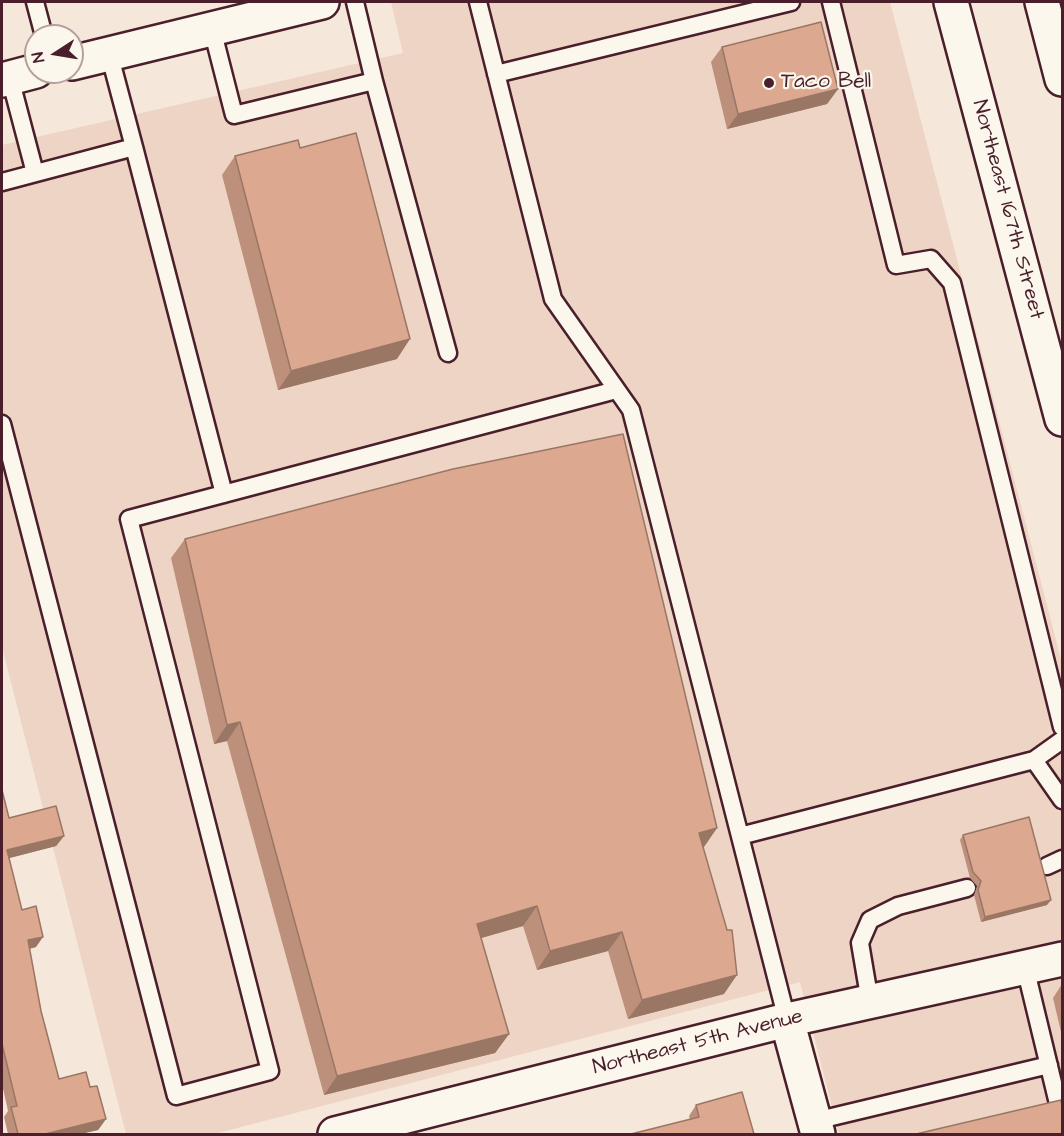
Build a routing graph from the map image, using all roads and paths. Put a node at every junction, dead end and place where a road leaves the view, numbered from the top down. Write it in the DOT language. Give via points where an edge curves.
graph roads {
  1 [pos="35,2"];
  2 [pos="319,2"];
  3 [pos="355,2"];
  4 [pos="478,2"];
  5 [pos="791,2"];
  6 [pos="831,2"];
  7 [pos="951,2"];
  8 [pos="1042,2"];
  9 [pos="41,24"];
  10 [pos="212,28"];
  11 [pos="110,53"];
  12 [pos="84,60"];
  13 [pos="496,74"];
  14 [pos="16,76"];
  15 [pos="1062,79"];
  16 [pos="374,81"];
  17 [pos="134,147"];
  18 [pos="35,173"];
  19 [pos="2,182"];
  20 [pos="448,353"];
  21 [pos="616,390"];
  22 [pos="1062,419"];
  23 [pos="2,424"];
  24 [pos="224,494"];
  25 [pos="1062,727"];
  26 [pos="1062,740"];
  27 [pos="1034,760"];
  28 [pos="1062,800"];
  29 [pos="740,836"];
  30 [pos="967,888"];
  31 [pos="1062,959"];
  32 [pos="1025,967"];
  33 [pos="870,1002"];
  34 [pos="788,1020"];
  35 [pos="1049,1065"];
  36 [pos="1062,1120"];
  37 [pos="816,1128"];
  38 [pos="354,1132"];
  1 -- 9 [label="lane"];
  2 -- 10 [label="street"];
  3 -- 16 [label="lane"];
  4 -- 13 [label="lane"];
  5 -- 13 [label="lane"];
  6 -- 25 [label="lane" via="896,265 931,259 952,283"];
  7 -- 22 [label="street, Northeast 167th Street"];
  8 -- 15 [label="street"];
  10 -- 11 [label="street"];
  10 -- 16 [label="lane" via="234,115"];
  11 -- 12 [label="street"];
  11 -- 17 [label="lane"];
  13 -- 21 [label="lane" via="553,299"];
  14 -- 18 [label="lane"];
  16 -- 20 [label="lane"];
  17 -- 18 [label="lane"];
  17 -- 24 [label="lane"];
  18 -- 19 [label="lane"];
  21 -- 24 [label="lane"];
  21 -- 29 [label="lane" via="630,410"];
  23 -- 24 [label="lane" via="176,1096 270,1071 129,519"];
  26 -- 27 [label="lane"];
  27 -- 28 [label="lane"];
  27 -- 29 [label="lane"];
  29 -- 34 [label="lane"];
  30 -- 33 [label="lane" via="898,906 870,920 860,943"];
  31 -- 32 [label="street, Northeast 5th Avenue"];
  32 -- 33 [label="street, Northeast 5th Avenue"];
  32 -- 35 [label="lane"];
  33 -- 34 [label="street, Northeast 5th Avenue"];
  34 -- 37 [label="street"];
  34 -- 38 [label="street, Northeast 5th Avenue"];
  35 -- 36 [label="lane"];
  35 -- 37 [label="lane"];
}
